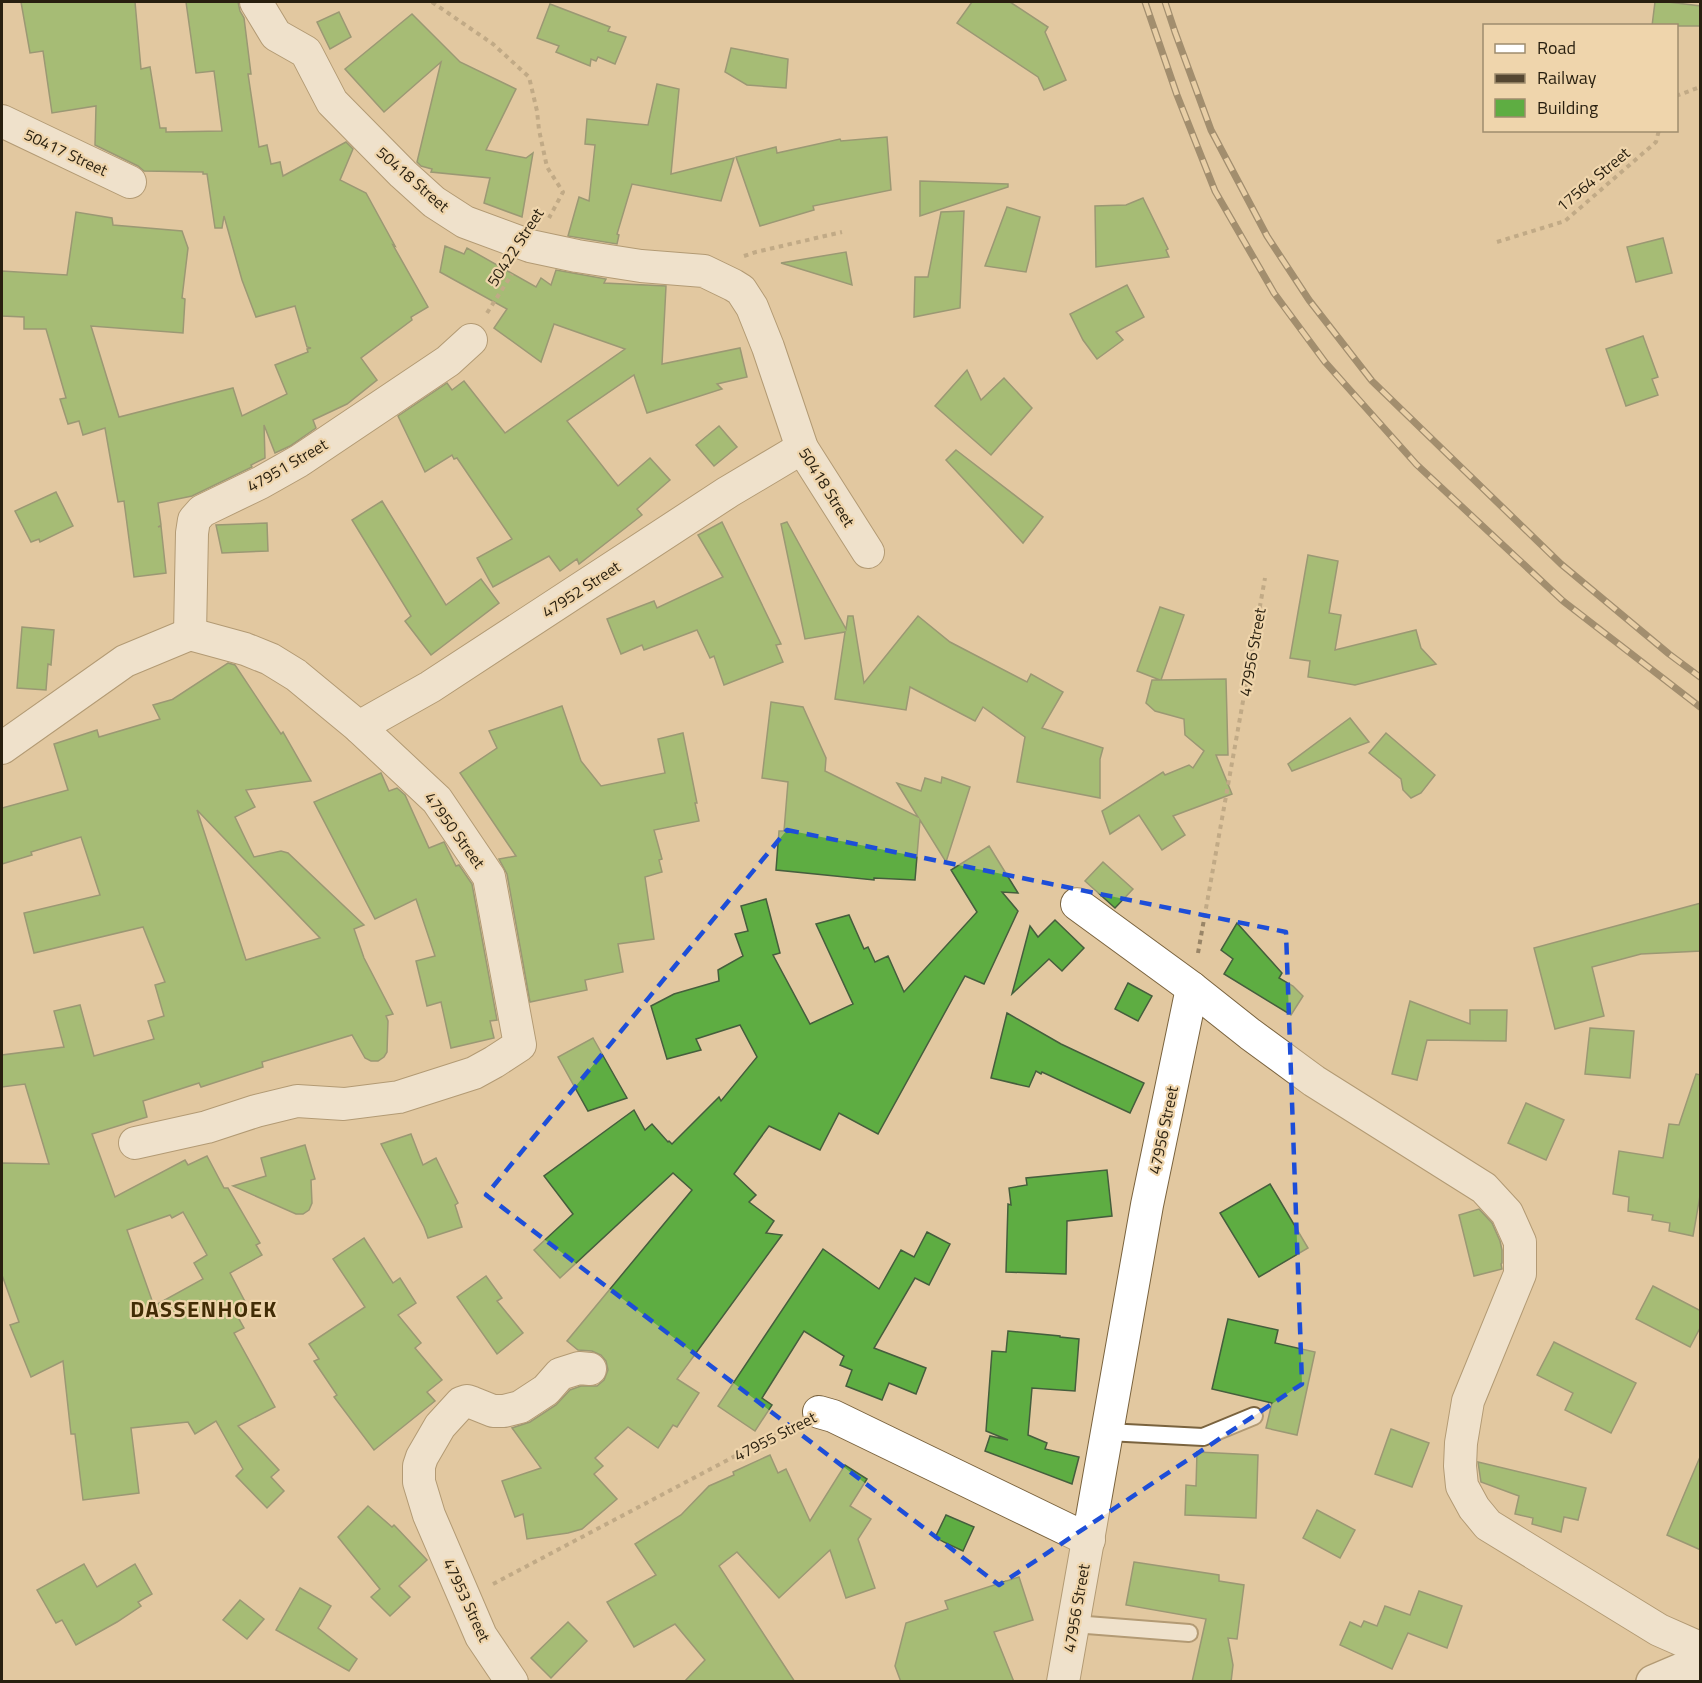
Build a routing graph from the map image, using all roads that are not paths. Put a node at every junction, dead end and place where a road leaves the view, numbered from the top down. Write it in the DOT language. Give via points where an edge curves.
graph roads {
  1 [pos="256,2"];
  2 [pos="2,122"];
  3 [pos="130,182"];
  4 [pos="471,340"];
  5 [pos="802,448"];
  6 [pos="868,552"];
  7 [pos="190,634"];
  8 [pos="359,728"];
  9 [pos="2,748"];
  10 [pos="1077,904"];
  11 [pos="1192,988"];
  12 [pos="135,1143"];
  13 [pos="590,1370"];
  14 [pos="819,1412"];
  15 [pos="1254,1416"];
  16 [pos="1107,1432"];
  17 [pos="1089,1540"];
  18 [pos="1074,1624"];
  19 [pos="1189,1633"];
  20 [pos="1701,1648"];
  21 [pos="1701,1662"];
  22 [pos="512,1682"];
  23 [pos="1063,1682"];
  24 [pos="1653,1682"];
  1 -- 5 [label="street, 50418 Street" via="276,35 306,52 332,102 426,195 465,222 530,246 577,256 704,271 741,290 768,347"];
  2 -- 3 [label="street, 50417 Street"];
  4 -- 7 [label="street, 47951 Street" via="448,361 299,461 202,511 194,520 192,532"];
  5 -- 6 [label="street, 50418 Street"];
  5 -- 8 [label="street, 47952 Street" via="430,687"];
  7 -- 8 [label="street, 47950 Street" via="270,659 296,675"];
  7 -- 9 [label="street" via="126,661"];
  8 -- 12 [label="street, 47950 Street" via="437,800 489,877 520,1045 474,1073 399,1097 344,1104 297,1101"];
  10 -- 11 [label="street"];
  11 -- 16 [label="street, 47956 Street" via="1147,1205"];
  11 -- 20 [label="street" via="1314,1082 1484,1188 1507,1213 1520,1242 1520,1274 1467,1401 1461,1443 1462,1486 1473,1508 1488,1525 1659,1630"];
  13 -- 22 [label="street, 47953 Street" via="579,1368 560,1374 546,1390 520,1407 493,1411 473,1402 461,1403 440,1426 419,1466 418,1482 429,1515 482,1636"];
  14 -- 17 [label="street, 47955 Street"];
  15 -- 16 [label="lane" via="1203,1437"];
  16 -- 17 [label="street, 47956 Street"];
  17 -- 18 [label="street, 47956 Street"];
  18 -- 19 [label="lane"];
  18 -- 23 [label="street, 47956 Street"];
  21 -- 24 [label="street"];
}
